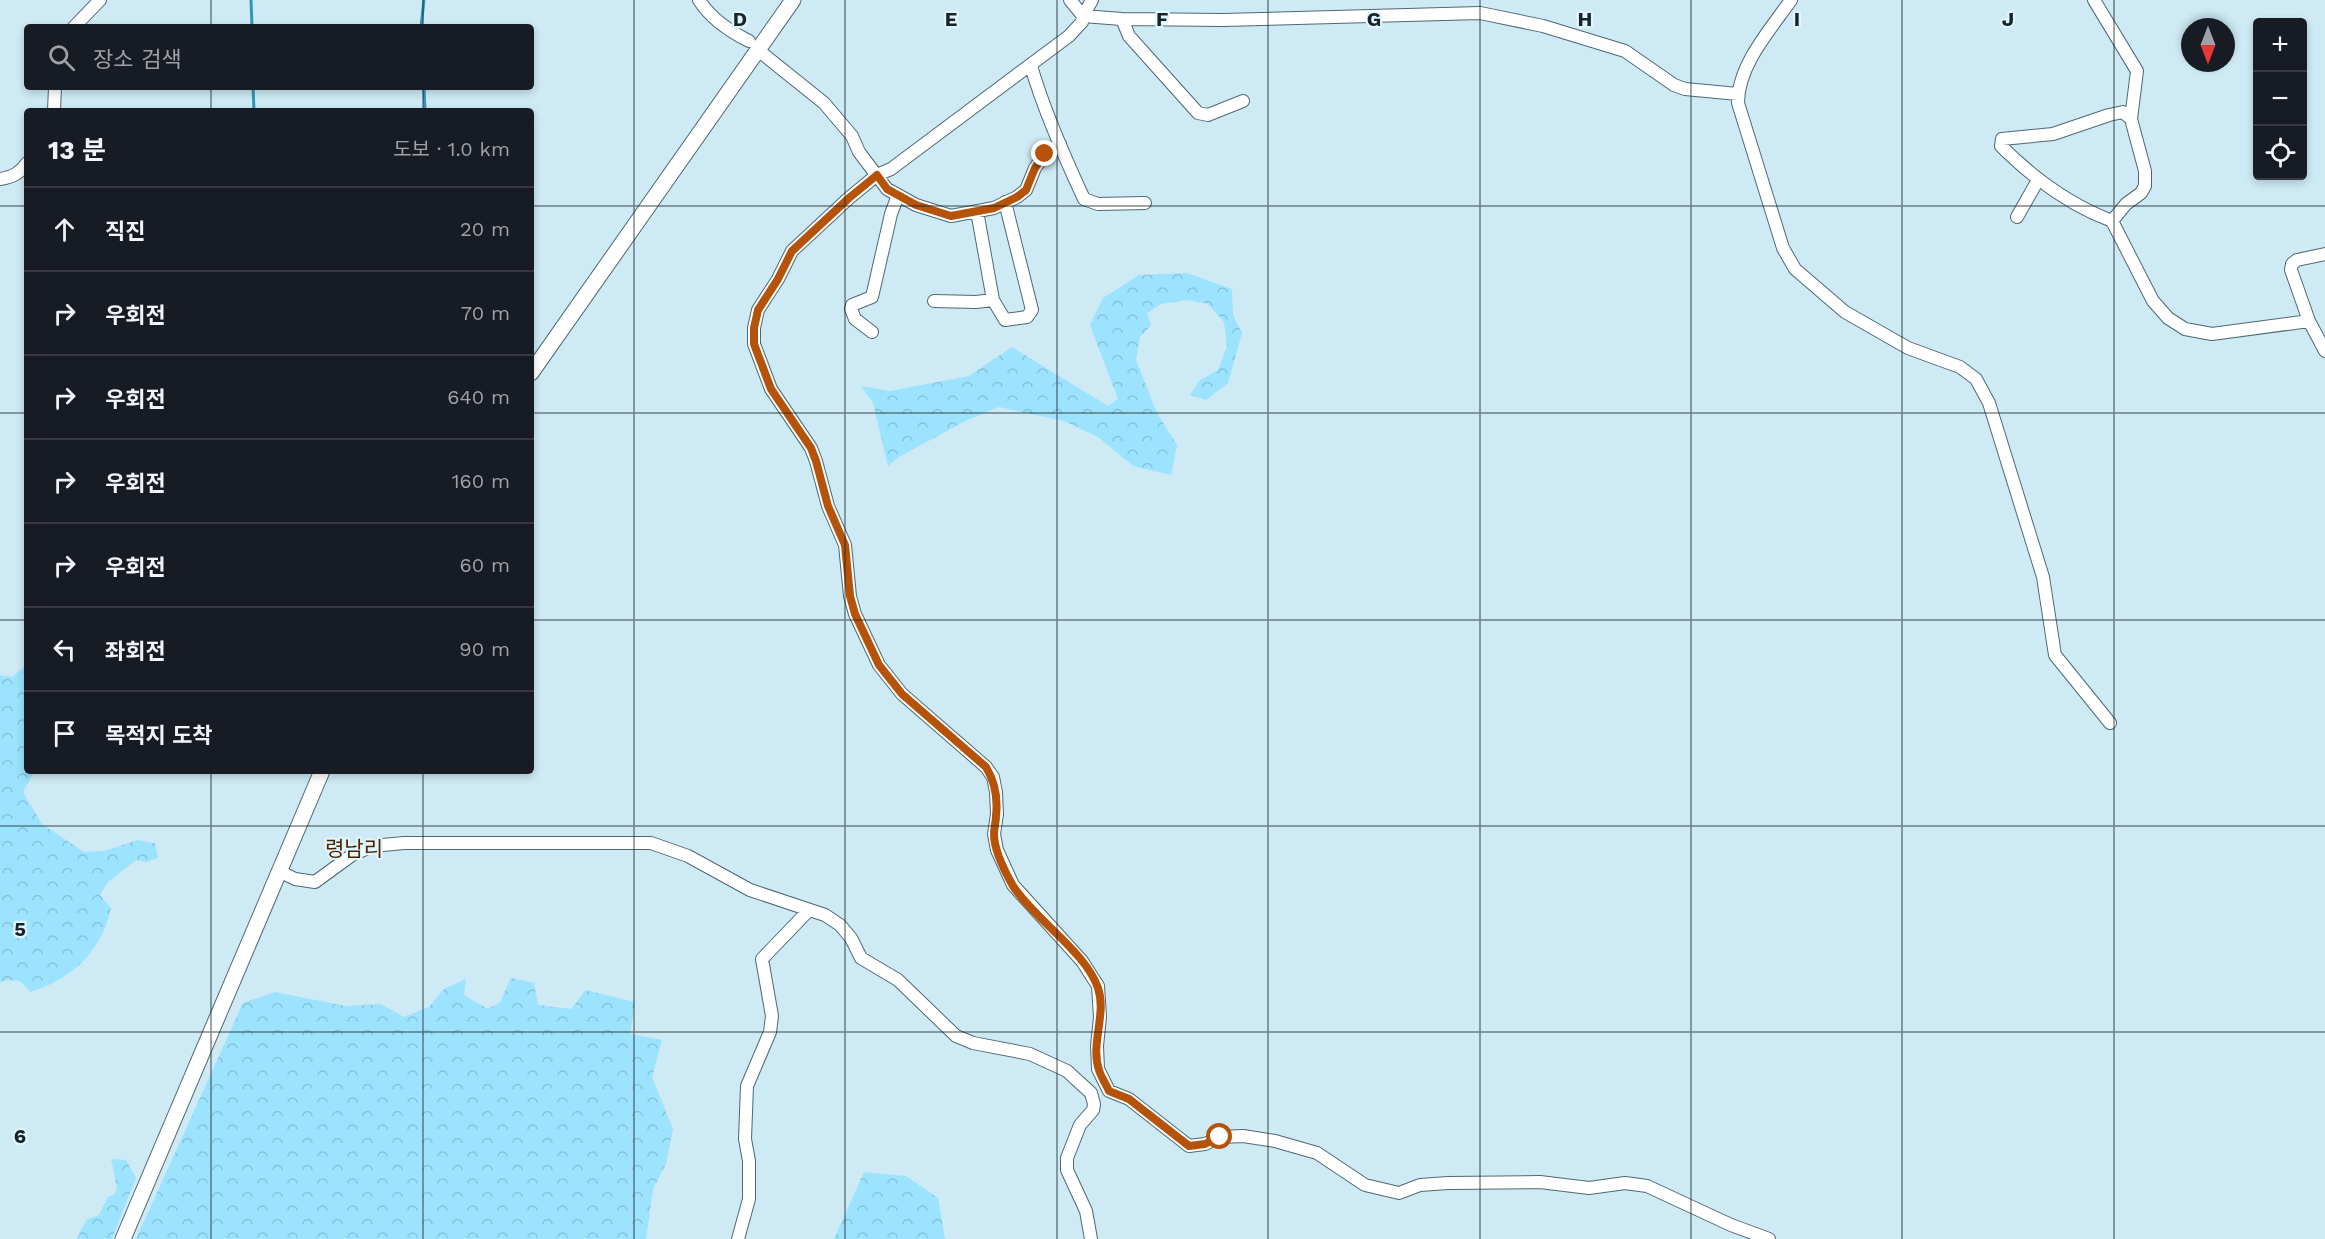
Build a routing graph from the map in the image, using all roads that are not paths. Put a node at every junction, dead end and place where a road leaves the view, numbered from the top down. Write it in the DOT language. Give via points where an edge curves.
graph roads {
  1 [pos="100,0"];
  2 [pos="699,0"];
  3 [pos="793,0"];
  4 [pos="1070,0"];
  5 [pos="1092,0"];
  6 [pos="1791,0"];
  7 [pos="2094,0"];
  8 [pos="1083,16"];
  9 [pos="1122,19"];
  10 [pos="77,24"];
  11 [pos="753,46"];
  12 [pos="1031,66"];
  13 [pos="55,90"];
  14 [pos="1738,94"];
  15 [pos="1243,101"];
  16 [pos="54,108"];
  17 [pos="2131,119"];
  18 [pos="1060,144"];
  19 [pos="24,168"];
  20 [pos="877,175"];
  21 [pos="0,179"];
  22 [pos="2038,180"];
  23 [pos="898,195"];
  24 [pos="1005,202"];
  25 [pos="1145,203"];
  26 [pos="977,211"];
  27 [pos="2017,217"];
  28 [pos="2112,220"];
  29 [pos="2325,254"];
  30 [pos="993,300"];
  31 [pos="934,301"];
  32 [pos="2309,321"];
  33 [pos="872,332"];
  34 [pos="2325,351"];
  35 [pos="534,369"];
  36 [pos="2110,723"];
  37 [pos="321,774"];
  38 [pos="279,871"];
  39 [pos="809,910"];
  40 [pos="123,1239"];
  41 [pos="738,1239"];
  42 [pos="1091,1239"];
  43 [pos="1769,1239"];
  1 -- 10 [label="street"];
  2 -- 11 [label="street" via="711,16"];
  3 -- 11 [label="main road"];
  4 -- 8 [label="street"];
  5 -- 8 [label="street"];
  6 -- 14 [label="street" via="1753,56"];
  7 -- 17 [label="street" via="2137,71"];
  8 -- 9 [label="street"];
  8 -- 12 [label="street" via="1069,36"];
  9 -- 14 [label="street" via="1307,19 1480,13 1544,26 1625,51 1685,89"];
  9 -- 15 [label="street" via="1129,36 1198,113 1208,115"];
  11 -- 20 [label="street" via="824,103"];
  11 -- 35 [label="main road"];
  12 -- 18 [label="street"];
  12 -- 20 [label="street" via="891,169"];
  13 -- 16 [label="street"];
  14 -- 36 [label="street" via="1783,248 1795,270 1845,312 1908,348 1960,367 1976,379 1989,403 2043,577 2055,655"];
  17 -- 22 [label="street" via="2123,112 2053,134 2002,139 2001,146"];
  17 -- 28 [label="street" via="2143,160 2145,186"];
  18 -- 24 [label="street" via="1045,154 1026,190"];
  18 -- 25 [label="street" via="1084,199 1098,204"];
  19 -- 21 [label="street"];
  20 -- 23 [label="street" via="887,189"];
  20 -- 43 [label="street" via="792,251 758,310 754,344 771,389 811,448 828,506 845,545 850,596 861,630 879,665 902,694 989,772 996,792 994,834 1013,885 1082,961 1098,986 1098,1069 1109,1091 1129,1099 1189,1146 1220,1137 1275,1141 1317,1153 1365,1185 1399,1193 1420,1185 1448,1183 1647,1186 1731,1226"];
  22 -- 27 [label="street"];
  22 -- 28 [label="street"];
  23 -- 26 [label="street" via="951,216"];
  23 -- 33 [label="street" via="872,297 851,309 855,319"];
  24 -- 26 [label="street"];
  24 -- 30 [label="street" via="1032,310 1027,317 1005,320"];
  26 -- 30 [label="street"];
  28 -- 32 [label="street" via="2153,301 2185,329 2212,334"];
  29 -- 32 [label="street" via="2292,264 2295,285"];
  30 -- 31 [label="street"];
  32 -- 34 [label="street"];
  37 -- 38 [label="main road"];
  38 -- 39 [label="street" via="315,882 352,855 372,846 404,843 651,843 688,856 750,890"];
  38 -- 40 [label="main road"];
  39 -- 41 [label="street" via="762,959 772,1016 763,1054 747,1086 749,1199"];
  39 -- 42 [label="street" via="840,925 861,958 898,980 956,1036 1030,1054 1067,1071 1090,1093 1093,1110 1080,1125 1066,1158 1067,1170 1086,1211"];
}
